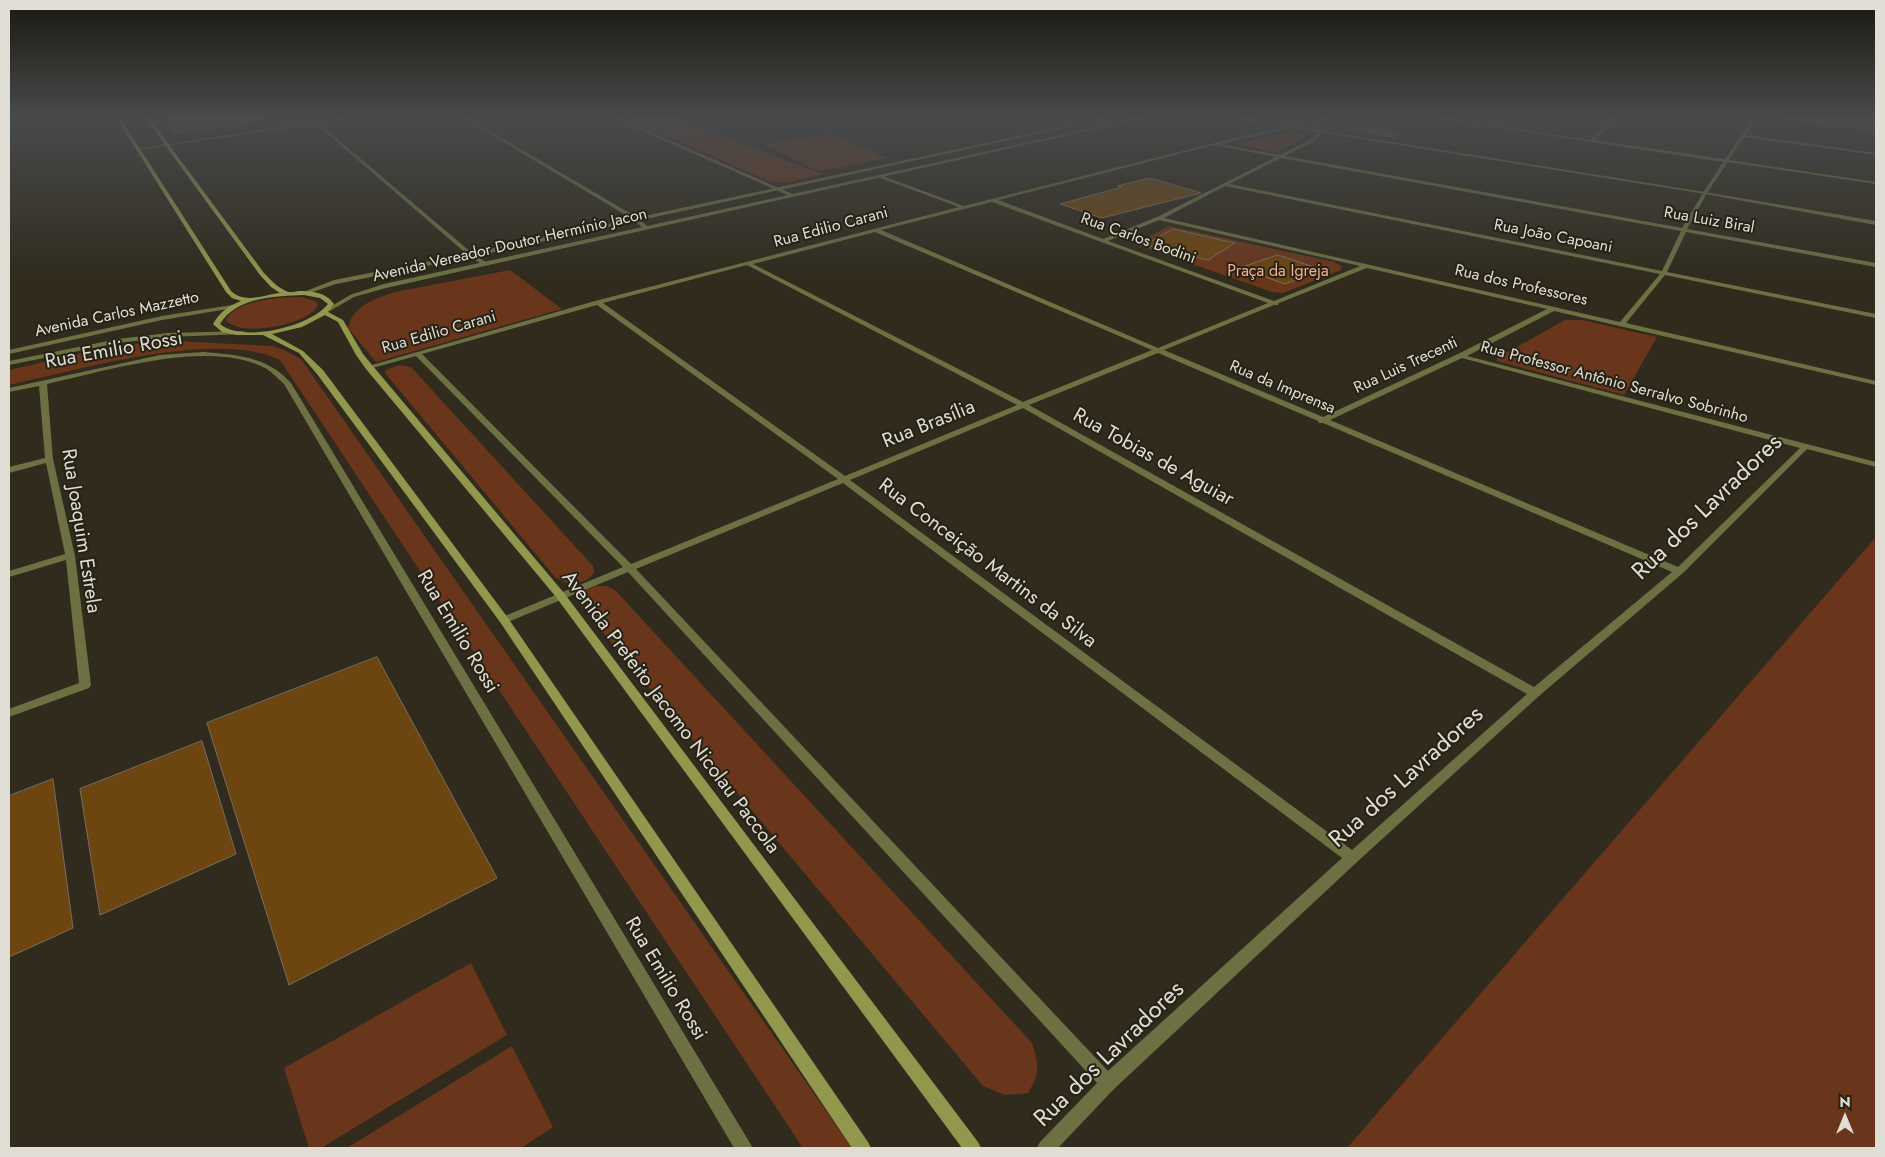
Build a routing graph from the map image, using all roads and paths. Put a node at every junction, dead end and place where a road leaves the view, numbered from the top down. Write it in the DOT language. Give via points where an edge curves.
graph roads {
  1 [pos="153,173"];
  2 [pos="187,173"];
  3 [pos="375,173"];
  4 [pos="558,173"];
  5 [pos="738,173"];
  6 [pos="849,173"];
  7 [pos="894,173"];
  8 [pos="1099,173"];
  9 [pos="1248,173"];
  10 [pos="1367,173"];
  11 [pos="1593,173"];
  12 [pos="1718,173"];
  13 [pos="1807,173"];
  14 [pos="880,176"];
  15 [pos="1876,183"];
  16 [pos="1225,185"];
  17 [pos="774,189"];
  18 [pos="1707,191"];
  19 [pos="792,196"];
  20 [pos="992,200"];
  21 [pos="965,208"];
  22 [pos="1876,216"];
  23 [pos="1159,218"];
  24 [pos="636,219"];
  25 [pos="1876,223"];
  26 [pos="646,228"];
  27 [pos="875,230"];
  28 [pos="1684,230"];
  29 [pos="1103,241"];
  30 [pos="471,255"];
  31 [pos="484,263"];
  32 [pos="750,264"];
  33 [pos="1368,265"];
  34 [pos="1876,265"];
  35 [pos="1664,273"];
  36 [pos="304,293"];
  37 [pos="286,294"];
  38 [pos="247,301"];
  39 [pos="598,302"];
  40 [pos="1276,304"];
  41 [pos="232,308"];
  42 [pos="1554,308"];
  43 [pos="327,311"];
  44 [pos="1876,316"];
  45 [pos="1622,324"];
  46 [pos="263,332"];
  47 [pos="244,333"];
  48 [pos="1160,350"];
  49 [pos="9,352"];
  50 [pos="417,353"];
  51 [pos="1461,356"];
  52 [pos="9,363"];
  53 [pos="369,367"];
  54 [pos="43,383"];
  55 [pos="1876,383"];
  56 [pos="9,390"];
  57 [pos="1023,405"];
  58 [pos="1322,421"];
  59 [pos="1804,448"];
  60 [pos="49,459"];
  61 [pos="1876,465"];
  62 [pos="9,470"];
  63 [pos="844,479"];
  64 [pos="70,556"];
  65 [pos="630,567"];
  66 [pos="1679,572"];
  67 [pos="9,574"];
  68 [pos="560,595"];
  69 [pos="504,620"];
  70 [pos="1535,693"];
  71 [pos="9,713"];
  72 [pos="1352,858"];
  73 [pos="1108,1083"];
  74 [pos="744,1148"];
  75 [pos="862,1148"];
  76 [pos="972,1148"];
  77 [pos="1046,1148"];
  1 -- 38 [label="main road" via="229,292"];
  2 -- 37 [label="main road" via="262,274 272,286"];
  3 -- 30 [label="street"];
  4 -- 24 [label="street"];
  5 -- 17 [label="street"];
  6 -- 17 [label="street, Avenida Vereador Doutor Hermínio Jacon"];
  7 -- 14 [label="street, Avenida Vereador Doutor Hermínio Jacon"];
  8 -- 20 [label="street, Rua Edilio Carani"];
  9 -- 16 [label="street"];
  10 -- 28 [label="street, Rua Luiz Biral"];
  11 -- 18 [label="street"];
  12 -- 18 [label="street"];
  13 -- 15 [label="street"];
  14 -- 19 [label="street, Avenida Vereador Doutor Hermínio Jacon"];
  14 -- 21 [label="street"];
  16 -- 23 [label="street"];
  16 -- 35 [label="street, Rua João Capoani"];
  17 -- 19 [label="street"];
  17 -- 24 [label="street, Avenida Vereador Doutor Hermínio Jacon"];
  18 -- 22 [label="street"];
  18 -- 25 [label="street"];
  18 -- 28 [label="street"];
  19 -- 26 [label="street, Avenida Vereador Doutor Hermínio Jacon"];
  20 -- 21 [label="street, Rua Edilio Carani"];
  20 -- 29 [label="street, Rua Carlos Bodini"];
  21 -- 27 [label="street, Rua Edilio Carani"];
  23 -- 29 [label="street"];
  23 -- 33 [label="street, Rua dos Professores"];
  24 -- 26 [label="street"];
  24 -- 30 [label="street, Avenida Vereador Doutor Hermínio Jacon"];
  26 -- 31 [label="street, Avenida Vereador Doutor Hermínio Jacon"];
  27 -- 32 [label="street, Rua Edilio Carani"];
  27 -- 48 [label="street, Rua da Imprensa"];
  28 -- 34 [label="street, Rua Luiz Biral"];
  28 -- 35 [label="street"];
  29 -- 40 [label="street, Rua Carlos Bodini"];
  30 -- 31 [label="street"];
  30 -- 36 [label="street, Avenida Vereador Doutor Hermínio Jacon" via="334,282"];
  31 -- 43 [label="street, Avenida Vereador Doutor Hermínio Jacon" via="363,292"];
  32 -- 39 [label="street, Rua Edilio Carani"];
  32 -- 57 [label="street, Rua Tobias de Aguiar"];
  33 -- 40 [label="street, Rua Brasília"];
  33 -- 42 [label="street, Rua dos Professores"];
  35 -- 44 [label="street, Rua João Capoani"];
  35 -- 45 [label="street"];
  36 -- 37 [label="main road"];
  36 -- 43 [label="main road, Avenida Prefeito Jacomo Nicolau Paccola" via="328,298 331,304"];
  37 -- 38 [label="main road"];
  38 -- 41 [label="main road"];
  39 -- 50 [label="street, Rua Edilio Carani"];
  39 -- 63 [label="street, Rua Conceição Martins da Silva"];
  40 -- 48 [label="street, Rua Brasília"];
  41 -- 47 [label="main road" via="219,316 216,324 225,330"];
  41 -- 49 [label="street, Avenida Carlos Mazzetto" via="162,318"];
  42 -- 45 [label="street, Rua dos Professores"];
  42 -- 51 [label="street, Rua Luis Trecenti"];
  43 -- 46 [label="main road" via="300,325"];
  43 -- 53 [label="main road, Avenida Prefeito Jacomo Nicolau Paccola" via="341,321"];
  45 -- 55 [label="street, Rua dos Professores"];
  46 -- 47 [label="main road"];
  46 -- 69 [label="main road" via="301,352 320,372"];
  47 -- 52 [label="street, Avenida Carlos Mazzetto" via="118,340"];
  48 -- 57 [label="street, Rua Brasília"];
  48 -- 58 [label="street, Rua da Imprensa"];
  50 -- 53 [label="street, Rua Edilio Carani"];
  50 -- 65 [label="street"];
  51 -- 58 [label="street, Rua Luis Trecenti"];
  51 -- 59 [label="street, Rua Professor Antônio Serralvo Sobrinho"];
  53 -- 68 [label="main road, Avenida Prefeito Jacomo Nicolau Paccola"];
  54 -- 56 [label="street, Rua Emilio Rossi"];
  54 -- 60 [label="street, Rua Joaquim Estrela"];
  54 -- 74 [label="street, Rua Emilio Rossi" via="160,357 203,354 240,357 270,368 286,383"];
  57 -- 63 [label="street, Rua Brasília"];
  57 -- 70 [label="street, Rua Tobias de Aguiar"];
  58 -- 66 [label="street, Rua da Imprensa"];
  59 -- 61 [label="street, Rua Professor Antônio Serralvo Sobrinho"];
  59 -- 66 [label="street, Rua dos Lavradores"];
  60 -- 62 [label="street"];
  60 -- 64 [label="street, Rua Joaquim Estrela"];
  63 -- 65 [label="street, Rua Brasília"];
  63 -- 72 [label="street, Rua Conceição Martins da Silva"];
  64 -- 67 [label="street"];
  64 -- 71 [label="street, Rua Joaquim Estrela" via="85,685"];
  65 -- 68 [label="street, Rua Brasília"];
  65 -- 73 [label="street"];
  66 -- 70 [label="street, Rua dos Lavradores"];
  68 -- 69 [label="street, Rua Brasília"];
  68 -- 76 [label="main road, Avenida Prefeito Jacomo Nicolau Paccola"];
  69 -- 75 [label="main road"];
  70 -- 72 [label="street, Rua dos Lavradores"];
  72 -- 73 [label="street, Rua dos Lavradores"];
  73 -- 77 [label="street, Rua dos Lavradores"];
}
